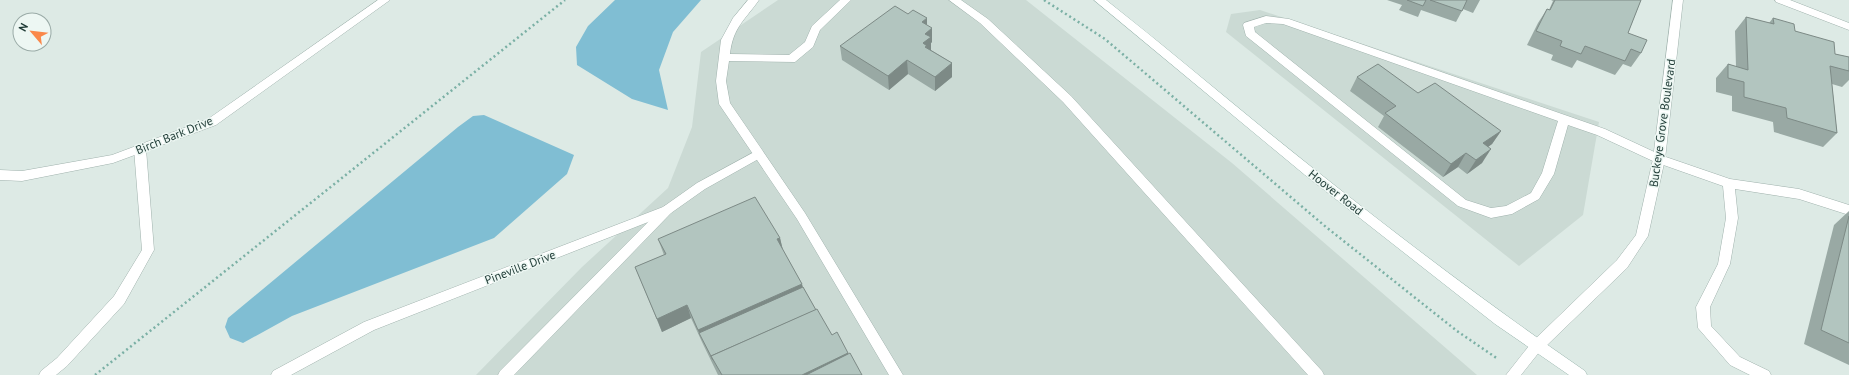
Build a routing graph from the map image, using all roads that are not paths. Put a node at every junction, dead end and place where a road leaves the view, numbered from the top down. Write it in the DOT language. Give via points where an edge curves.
graph roads {
  1 [pos="385,0"];
  2 [pos="754,0"];
  3 [pos="846,0"];
  4 [pos="954,0"];
  5 [pos="1099,0"];
  6 [pos="1678,0"];
  7 [pos="1780,0"];
  8 [pos="1849,27"];
  9 [pos="723,57"];
  10 [pos="1564,120"];
  11 [pos="140,149"];
  12 [pos="758,154"];
  13 [pos="1659,159"];
  14 [pos="0,175"];
  15 [pos="1729,183"];
  16 [pos="667,210"];
  17 [pos="1849,210"];
  18 [pos="1537,346"];
  19 [pos="1514,373"];
  20 [pos="46,375"];
  21 [pos="278,375"];
  22 [pos="505,375"];
  23 [pos="896,375"];
  24 [pos="1317,375"];
  25 [pos="1580,375"];
  26 [pos="1764,375"];
  1 -- 11 [label="street, Birch Bark Drive" via="212,122"];
  2 -- 9 [label="street" via="737,20 726,40"];
  3 -- 9 [label="street" via="816,28 809,44 791,59"];
  4 -- 24 [label="street" via="984,21 1067,99"];
  5 -- 18 [label="street, Hoover Road" via="1310,172"];
  6 -- 13 [label="street, Buckeye Grove Boulevard"];
  7 -- 8 [label="street"];
  9 -- 12 [label="street" via="721,81 725,104"];
  10 -- 10 [label="street" via="1285,21 1259,19 1248,25 1250,34 1462,203 1491,213 1508,212 1535,196 1548,174"];
  10 -- 13 [label="street" via="1602,132"];
  11 -- 14 [label="street, Birch Bark Drive" via="114,159 22,176"];
  11 -- 20 [label="street" via="148,250 118,300 62,362"];
  12 -- 16 [label="street, Pineville Drive" via="701,186"];
  12 -- 23 [label="street" via="800,216"];
  13 -- 15 [label="street"];
  13 -- 18 [label="street, Buckeye Grove Boulevard" via="1642,236 1633,250 1622,264"];
  15 -- 17 [label="street" via="1799,194"];
  15 -- 26 [label="street" via="1732,218 1724,264 1703,307 1705,328 1735,361"];
  16 -- 21 [label="street, Pineville Drive" via="369,326"];
  16 -- 22 [label="street"];
  18 -- 19 [label="street, Buckeye Grove Boulevard"];
  18 -- 25 [label="street, Hoover Road"];
}
